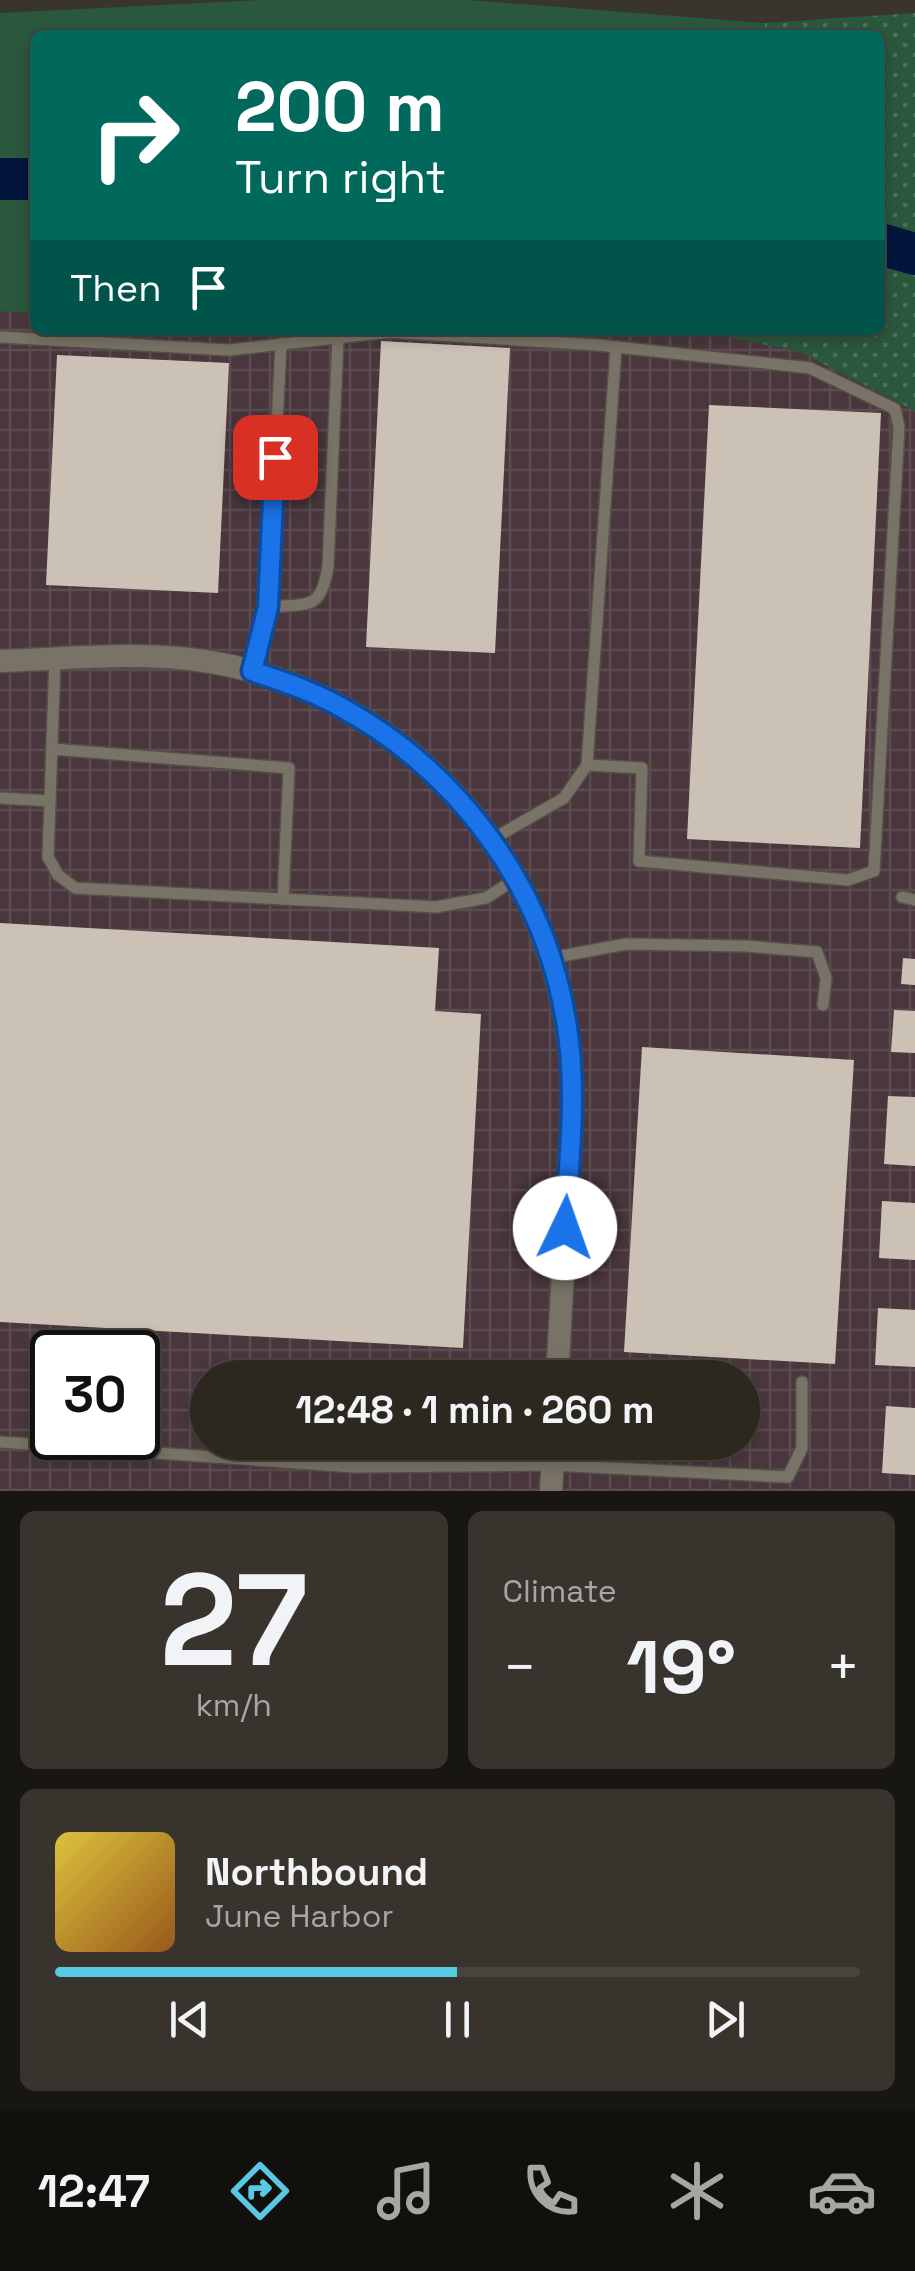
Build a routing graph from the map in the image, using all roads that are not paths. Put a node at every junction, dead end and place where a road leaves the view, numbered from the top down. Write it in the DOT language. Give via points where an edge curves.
graph roads {
  1 [pos="364,335"];
  2 [pos="435,335"];
  3 [pos="0,338"];
  4 [pos="338,338"];
  5 [pos="280,344"];
  6 [pos="616,347"];
  7 [pos="268,607"];
  8 [pos="55,659"];
  9 [pos="0,661"];
  10 [pos="252,671"];
  11 [pos="52,749"];
  12 [pos="587,764"];
  13 [pos="0,798"];
  14 [pos="50,801"];
  15 [pos="491,840"];
  16 [pos="516,879"];
  17 [pos="283,899"];
  18 [pos="551,958"];
  19 [pos="822,1004"];
  20 [pos="558,1360"];
  21 [pos="802,1382"];
  22 [pos="0,1442"];
  23 [pos="190,1455"];
  24 [pos="255,1460"];
  25 [pos="461,1460"];
  26 [pos="553,1460"];
  27 [pos="614,1460"];
  28 [pos="551,1491"];
  1 -- 4 [label="lane"];
  2 -- 6 [label="lane"];
  3 -- 5 [label="lane" via="229,350"];
  4 -- 5 [label="lane"];
  4 -- 7 [label="lane" via="324,588 308,603"];
  5 -- 7 [label="lane"];
  6 -- 12 [label="lane"];
  6 -- 12 [label="lane" via="810,368 896,409 874,871 848,880 640,860 642,768"];
  7 -- 10 [label="lane"];
  8 -- 9 [label="street"];
  8 -- 10 [label="street" via="160,656"];
  8 -- 11 [label="lane"];
  10 -- 15 [label="street" via="375,726 445,784"];
  11 -- 14 [label="lane"];
  11 -- 17 [label="lane" via="289,768"];
  12 -- 15 [label="lane" via="564,798"];
  13 -- 14 [label="lane"];
  14 -- 17 [label="lane" via="48,857 74,888"];
  15 -- 16 [label="street"];
  16 -- 17 [label="lane" via="486,898 436,907"];
  16 -- 18 [label="street"];
  18 -- 19 [label="lane" via="626,944 816,952 826,978"];
  18 -- 20 [label="street" via="572,1069"];
  21 -- 27 [label="lane" via="802,1448 788,1477"];
  22 -- 23 [label="lane"];
  24 -- 25 [label="lane" via="354,1467"];
  26 -- 28 [label="street"];
}
